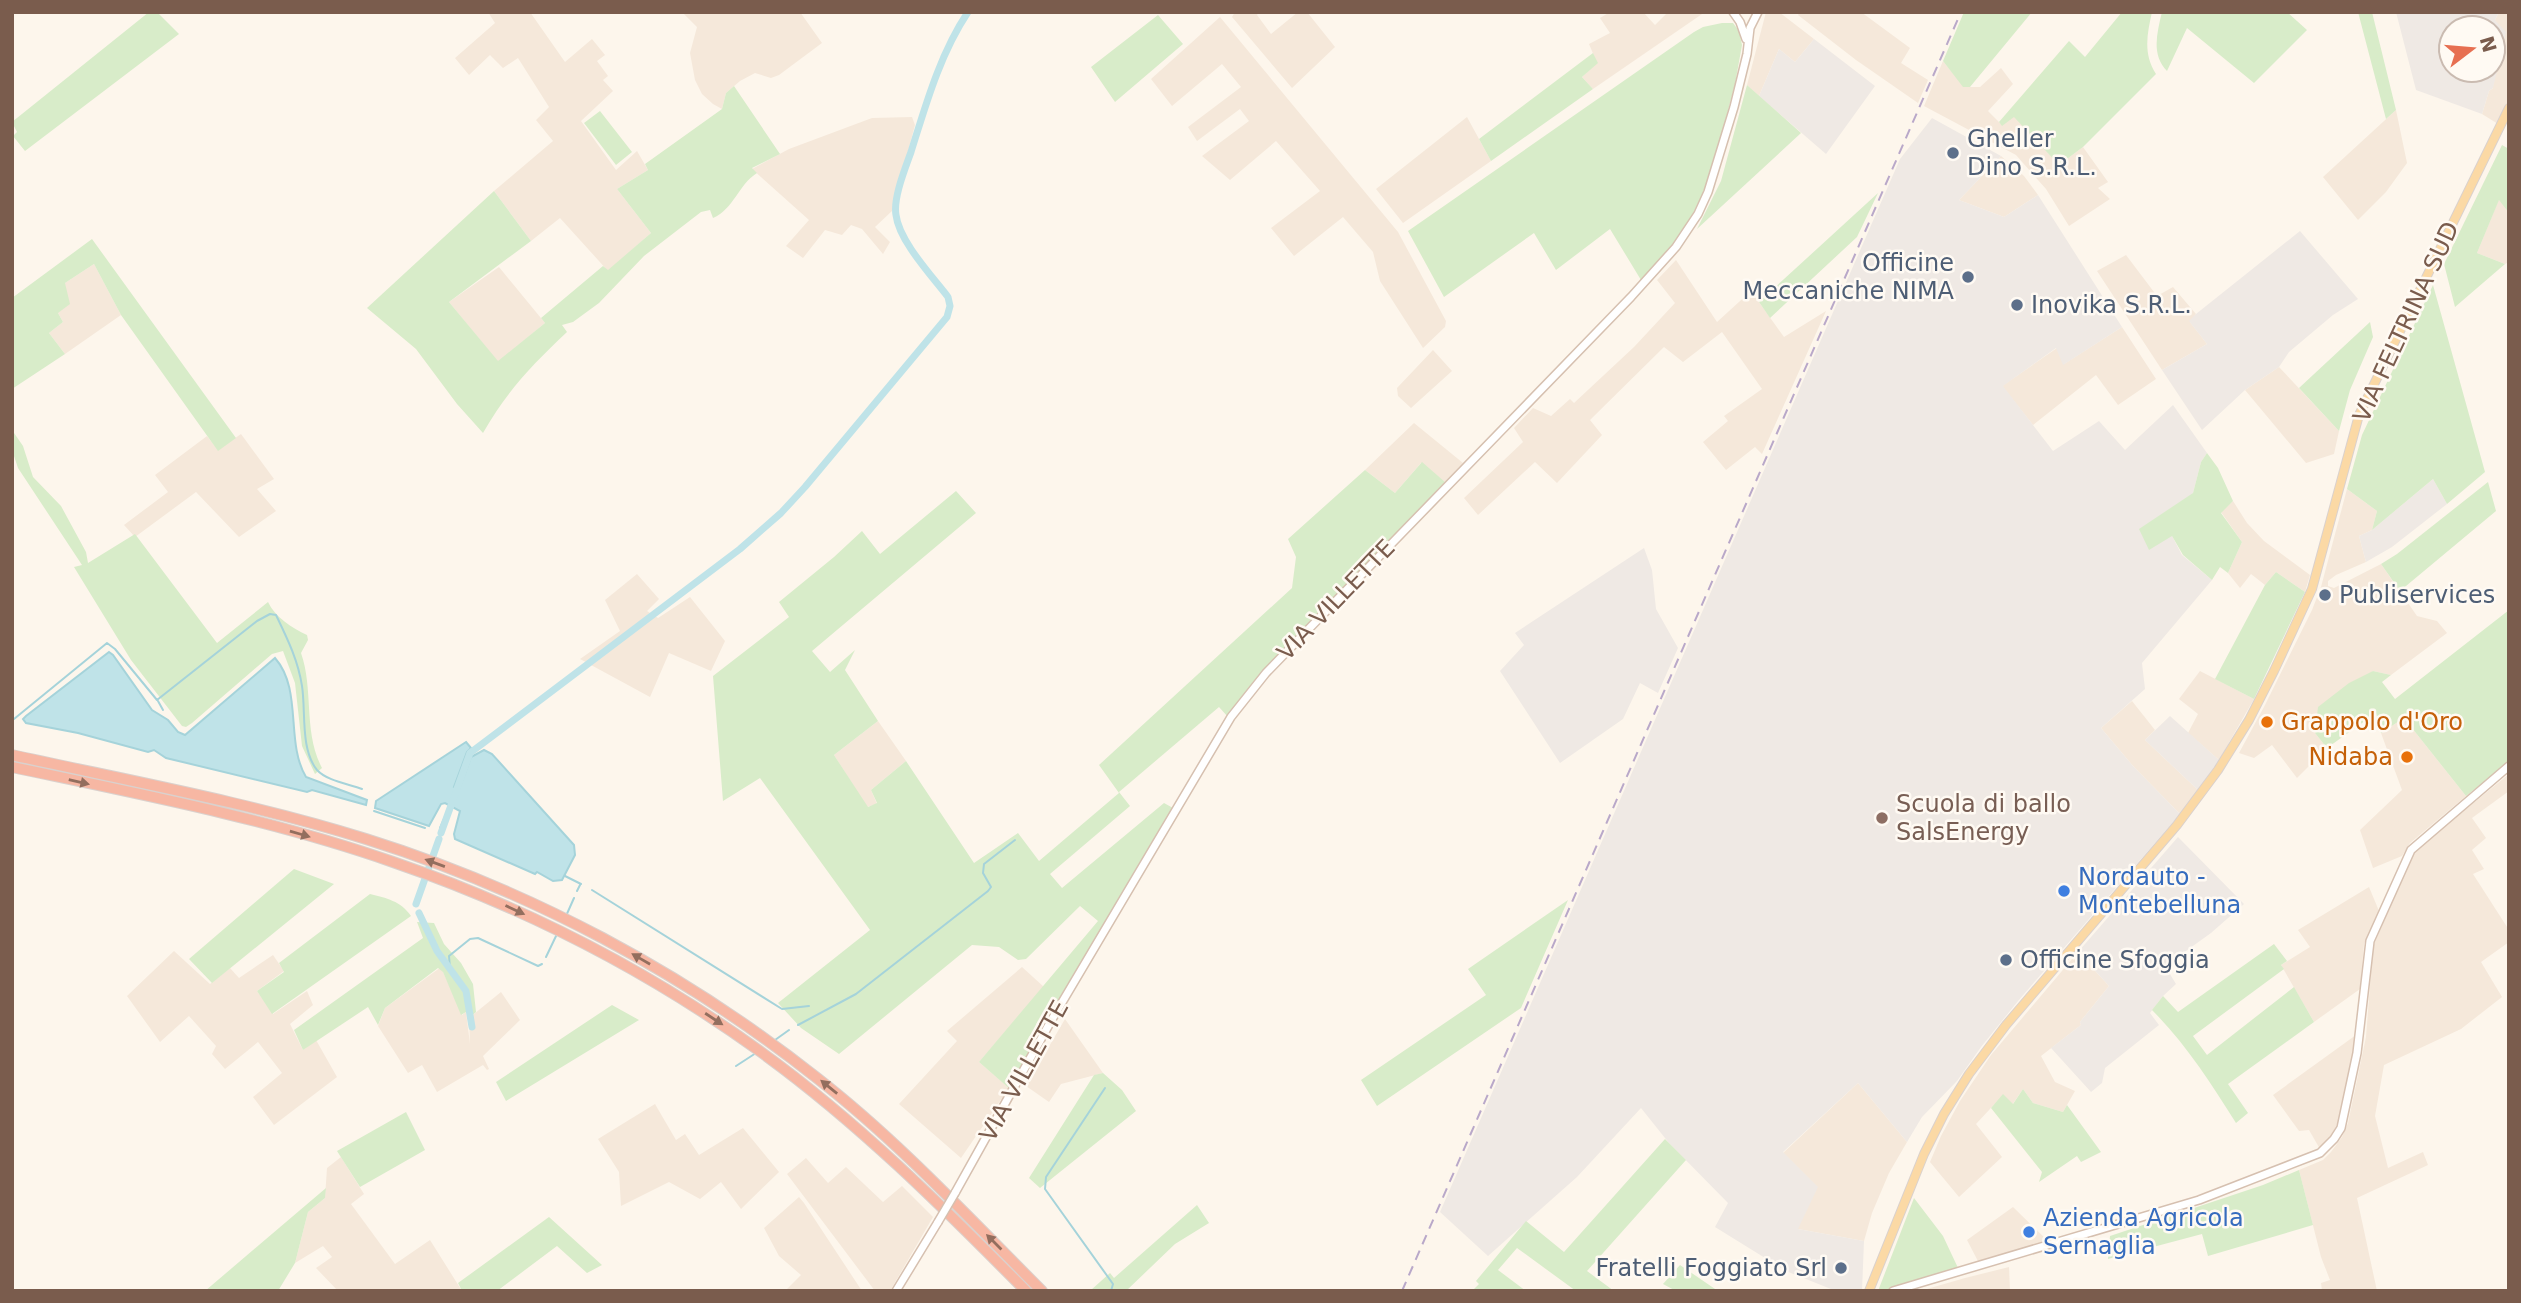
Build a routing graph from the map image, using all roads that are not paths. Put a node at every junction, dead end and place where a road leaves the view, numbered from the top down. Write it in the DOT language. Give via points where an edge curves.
graph roads {
  1 [pos="1733,12"];
  2 [pos="1758,12"];
  3 [pos="1753,21"];
  4 [pos="1740,22"];
  5 [pos="1747,44"];
  6 [pos="2509,108"];
  7 [pos="12,755"];
  8 [pos="2509,766"];
  9 [pos="12,767"];
  10 [pos="897,1291"];
  11 [pos="1026,1291"];
  12 [pos="1042,1291"];
  13 [pos="1869,1291"];
  14 [pos="1893,1291"];
  1 -- 4 [label="street, VIA VILLETTE"];
  2 -- 3 [label="street, VIA VILLETTE"];
  3 -- 4 [label="street"];
  3 -- 5 [label="street, VIA VILLETTE"];
  4 -- 5 [label="street, VIA VILLETTE"];
  5 -- 10 [label="street, VIA VILLETTE, bridge" via="1708,192 1676,247 1266,673 1231,717"];
  6 -- 13 [label="main road, VIA FELTRINA SUD" via="2358,415 2312,589 2249,720 2185,816 1969,1074 1924,1154"];
  12 -- 7 [label="highway, one-way" via="915,1163 818,1079 689,988 601,937 474,878 366,839"];
  8 -- 14 [label="street" via="2411,850 2370,941 2357,1053 2341,1128 2320,1153 2199,1200"];
  9 -- 11 [label="highway, one-way" via="325,841 463,888 569,935 685,1001 801,1082 894,1161"];
}
